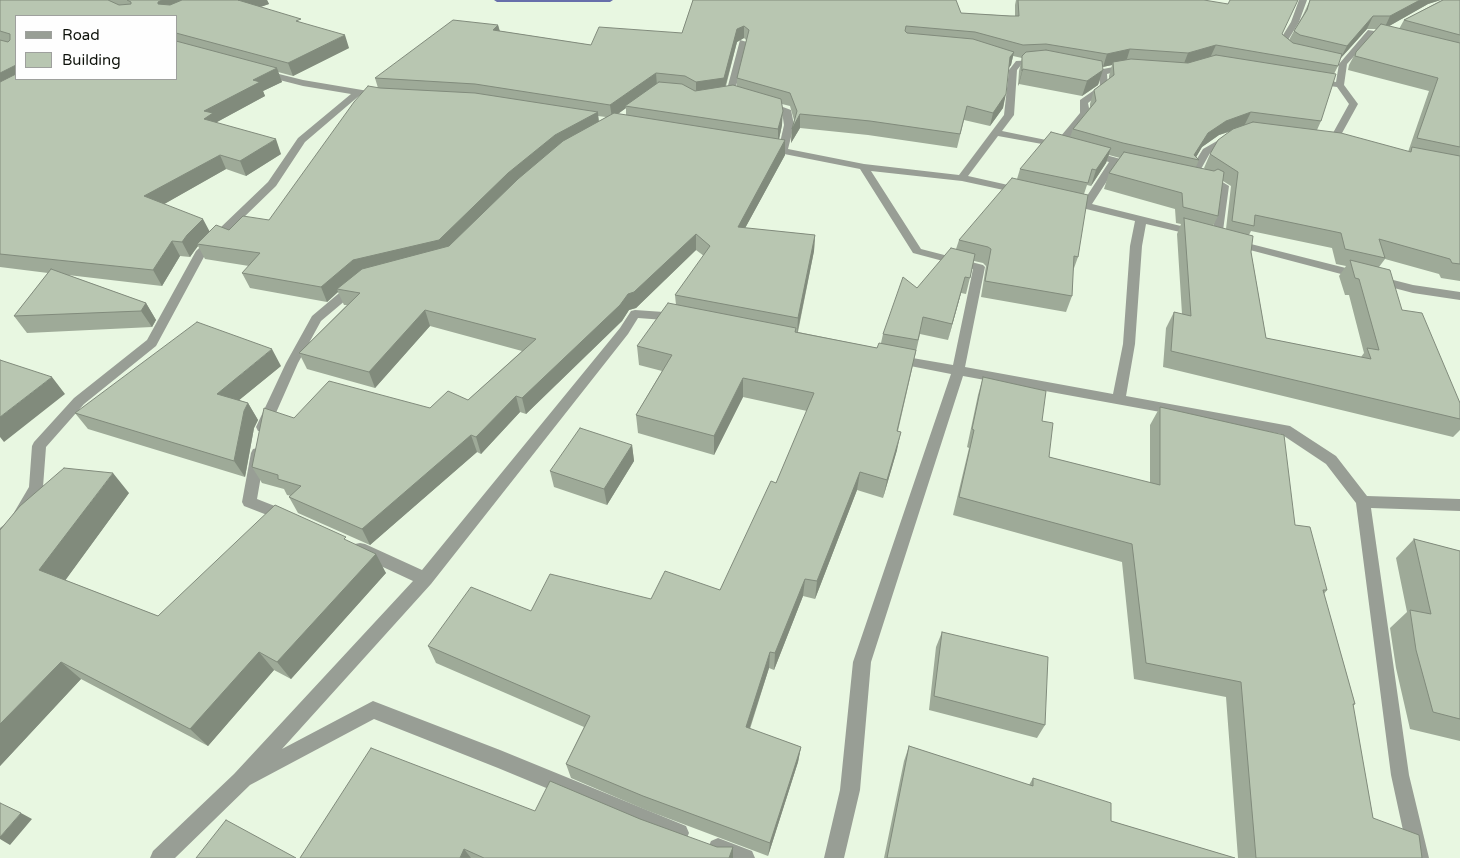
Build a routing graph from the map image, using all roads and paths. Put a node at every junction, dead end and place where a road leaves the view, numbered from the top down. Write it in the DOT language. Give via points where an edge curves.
graph roads {
  1 [pos="1303,0"];
  2 [pos="1400,38"];
  3 [pos="743,42"];
  4 [pos="1296,54"];
  5 [pos="1009,60"];
  6 [pos="1019,62"];
  7 [pos="1051,63"];
  8 [pos="1077,67"];
  9 [pos="1142,68"];
  10 [pos="252,70"];
  11 [pos="1103,72"];
  12 [pos="1305,79"];
  13 [pos="1340,85"];
  14 [pos="359,92"];
  15 [pos="730,95"];
  16 [pos="394,97"];
  17 [pos="710,99"];
  18 [pos="997,133"];
  19 [pos="1238,134"];
  20 [pos="1333,142"];
  21 [pos="756,146"];
  22 [pos="1068,148"];
  23 [pos="783,150"];
  24 [pos="1115,161"];
  25 [pos="864,167"];
  26 [pos="1142,167"];
  27 [pos="962,178"];
  28 [pos="1188,178"];
  29 [pos="1224,186"];
  30 [pos="1028,192"];
  31 [pos="1057,199"];
  32 [pos="1086,205"];
  33 [pos="1141,220"];
  34 [pos="1217,238"];
  35 [pos="363,280"];
  36 [pos="1460,296"];
  37 [pos="693,320"];
  38 [pos="879,356"];
  39 [pos="958,371"];
  40 [pos="1119,400"];
  41 [pos="1364,502"];
  42 [pos="1460,505"];
  43 [pos="295,520"];
  44 [pos="0,537"];
  45 [pos="348,543"];
  46 [pos="425,579"];
  47 [pos="241,781"];
  48 [pos="160,858"];
  49 [pos="745,858"];
  50 [pos="834,858"];
  51 [pos="1419,858"];
  1 -- 4 [label="street" via="1281,45"];
  2 -- 13 [label="street" via="1389,32 1371,32 1339,63"];
  3 -- 15 [label="street"];
  5 -- 6 [label="street"];
  6 -- 7 [label="street"];
  6 -- 18 [label="street" via="1013,70 1009,115"];
  8 -- 11 [label="street"];
  9 -- 11 [label="street" via="1126,67"];
  10 -- 14 [label="street"];
  11 -- 22 [label="street" via="1104,87 1083,102 1085,113"];
  12 -- 13 [label="street"];
  13 -- 20 [label="street" via="1354,104"];
  14 -- 16 [label="street"];
  14 -- 44 [label="street" via="301,140 272,184 200,253 152,343 79,401 38,446 36,487 14,525"];
  15 -- 17 [label="street"];
  15 -- 23 [label="street" via="786,110 789,125"];
  18 -- 22 [label="street"];
  18 -- 27 [label="street"];
  19 -- 29 [label="street" via="1223,139 1206,151 1195,170"];
  21 -- 23 [label="street"];
  22 -- 24 [label="street"];
  23 -- 25 [label="street"];
  24 -- 26 [label="street"];
  24 -- 32 [label="street"];
  25 -- 27 [label="street"];
  25 -- 39 [label="street" via="917,251 979,267"];
  27 -- 30 [label="street"];
  28 -- 29 [label="street"];
  29 -- 34 [label="street"];
  31 -- 32 [label="street"];
  32 -- 33 [label="street"];
  33 -- 34 [label="street"];
  33 -- 40 [label="street" via="1129,344"];
  34 -- 36 [label="street" via="1413,289"];
  35 -- 43 [label="street" via="316,319 263,428 249,502"];
  37 -- 46 [label="street" via="635,314 624,332"];
  38 -- 39 [label="street"];
  39 -- 40 [label="street"];
  39 -- 50 [label="street" via="862,662 850,790"];
  40 -- 41 [label="street" via="1285,430 1331,460"];
  41 -- 42 [label="street"];
  41 -- 51 [label="street" via="1400,774"];
  45 -- 46 [label="street"];
  46 -- 47 [label="street"];
  47 -- 48 [label="street"];
  47 -- 49 [label="street" via="373,710"];
}
